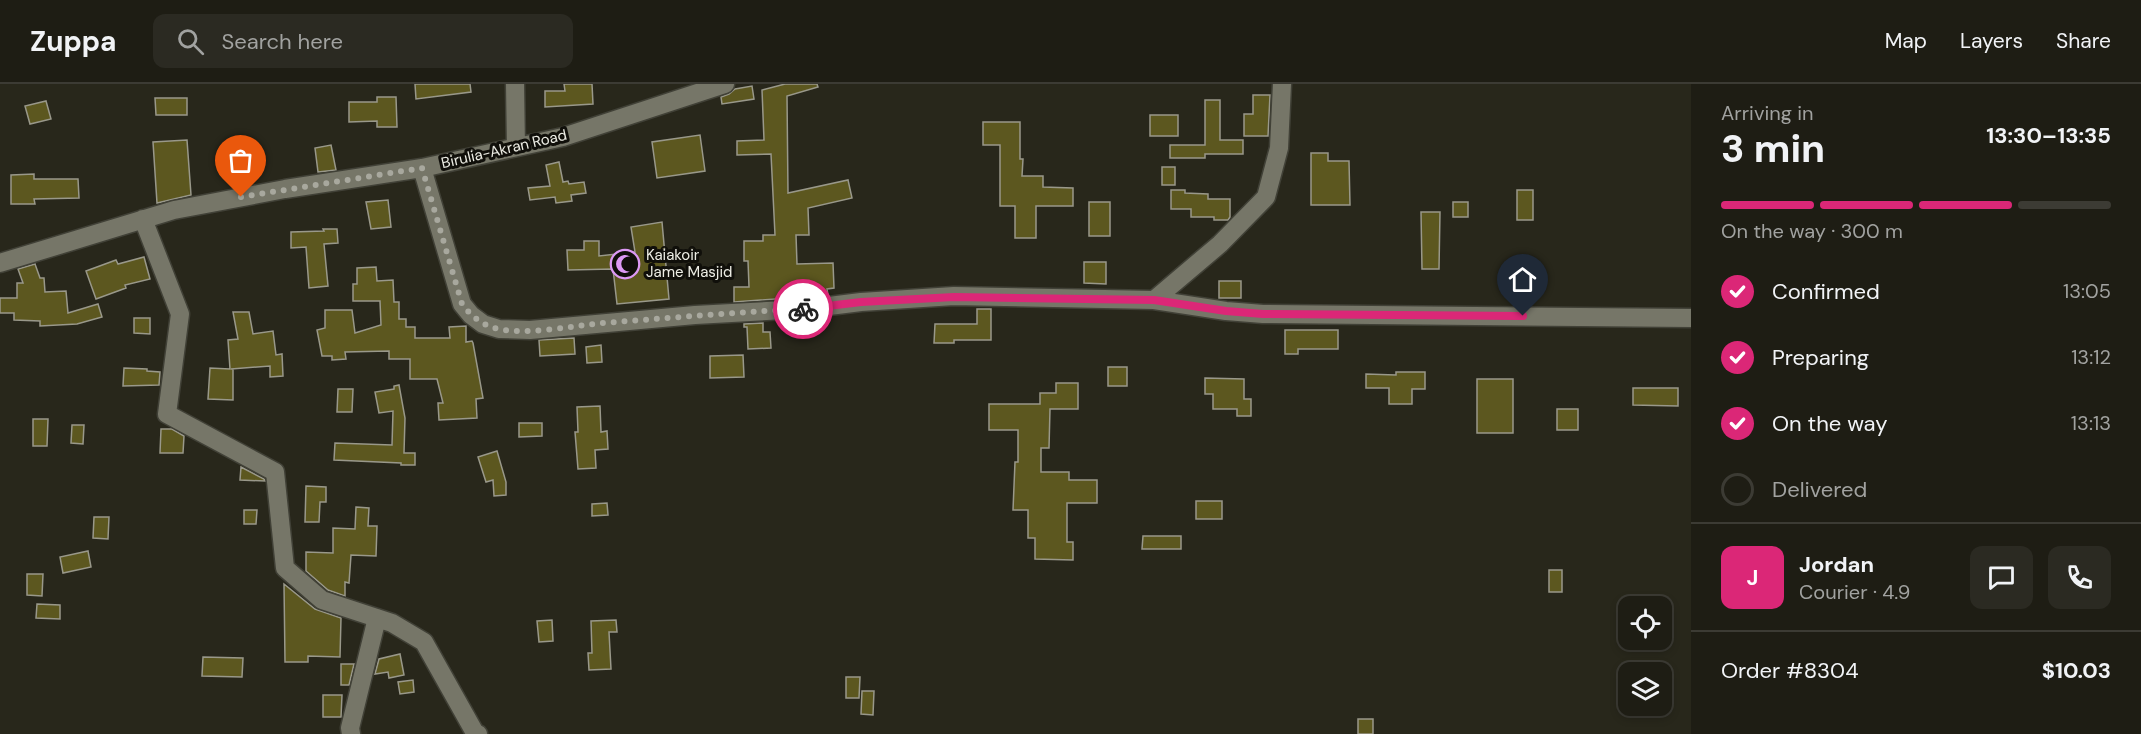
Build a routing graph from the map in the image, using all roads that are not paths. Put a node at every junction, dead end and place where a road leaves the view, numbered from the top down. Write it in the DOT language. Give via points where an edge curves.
graph roads {
  1 [pos="515,84"];
  2 [pos="724,84"];
  3 [pos="1282,84"];
  4 [pos="516,147"];
  5 [pos="422,168"];
  6 [pos="143,219"];
  7 [pos="0,263"];
  8 [pos="1154,300"];
  9 [pos="1691,318"];
  10 [pos="376,618"];
  11 [pos="351,734"];
  12 [pos="478,734"];
  1 -- 4 [label="street"];
  2 -- 4 [label="street, Birulia-Akran Road" via="563,137"];
  3 -- 8 [label="street" via="1279,148 1266,197 1220,244"];
  4 -- 5 [label="street, Birulia-Akran Road"];
  5 -- 6 [label="street, Birulia-Akran Road" via="274,191"];
  5 -- 8 [label="street" via="462,304 483,324 499,329 530,330 954,297"];
  6 -- 7 [label="street, Birulia-Akran Road"];
  6 -- 10 [label="street" via="180,314 167,414 275,472 285,568 322,600"];
  8 -- 9 [label="street" via="1263,314"];
  10 -- 11 [label="street"];
  10 -- 12 [label="street" via="424,642"];
}
